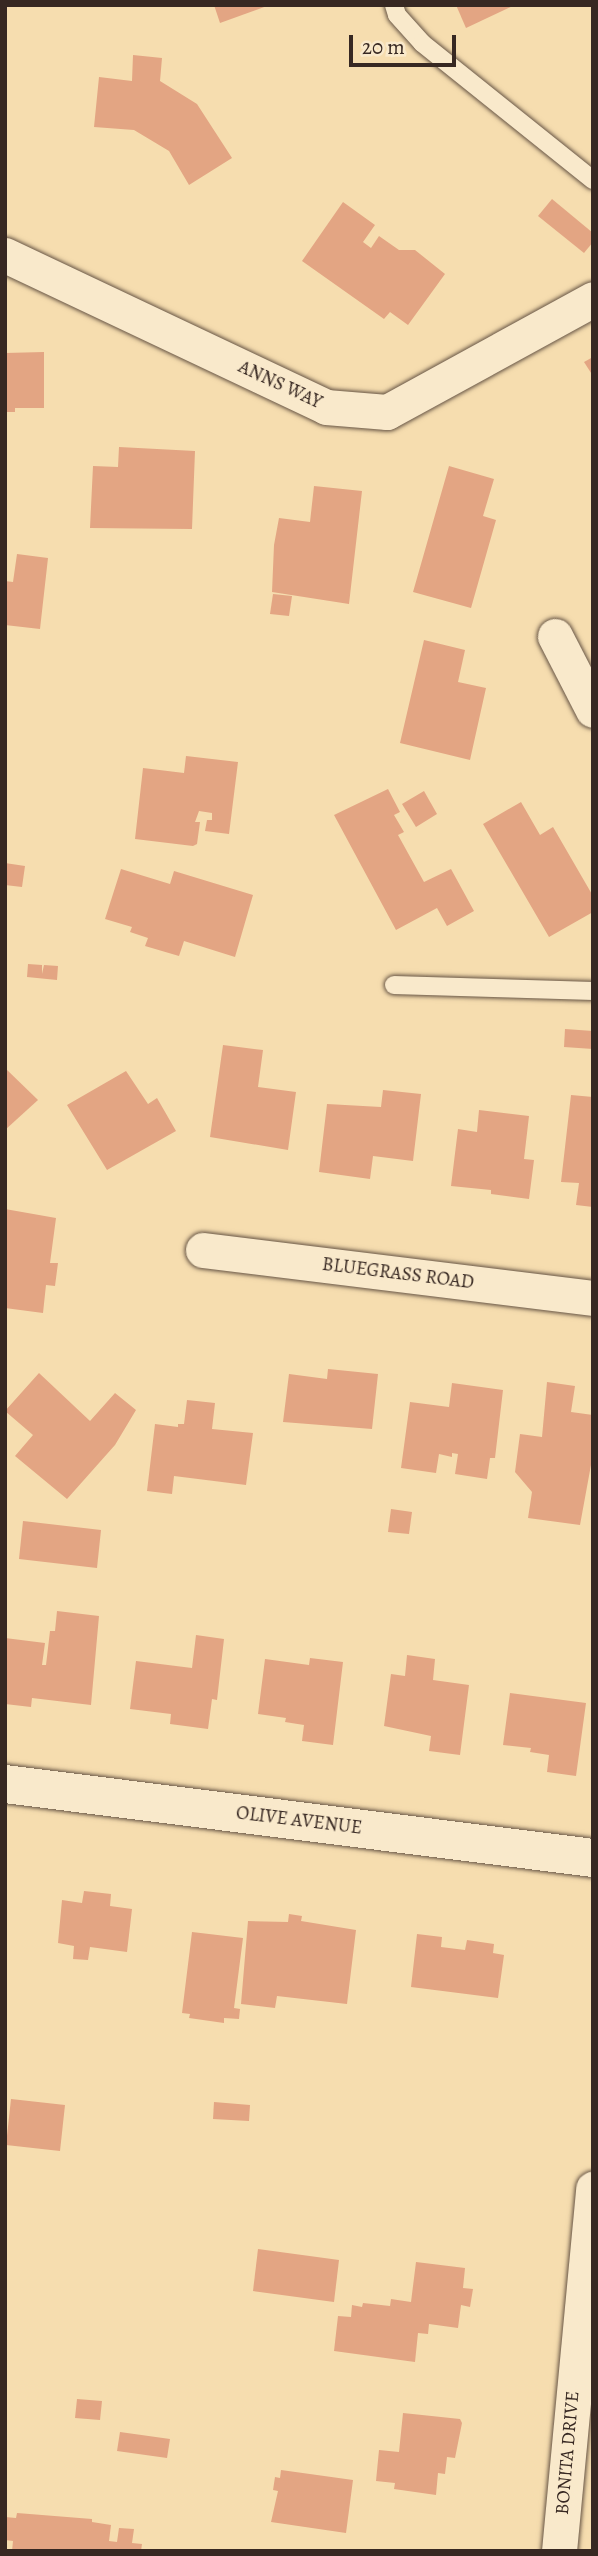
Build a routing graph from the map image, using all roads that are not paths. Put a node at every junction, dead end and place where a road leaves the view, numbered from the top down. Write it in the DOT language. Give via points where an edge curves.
graph roads {
  1 [pos="392,9"];
  2 [pos="593,180"];
  3 [pos="5,255"];
  4 [pos="593,299"];
  5 [pos="555,636"];
  6 [pos="593,710"];
  7 [pos="394,985"];
  8 [pos="593,991"];
  9 [pos="203,1250"];
  10 [pos="593,1298"];
  11 [pos="5,1784"];
  12 [pos="593,1858"];
  13 [pos="593,2189"];
  14 [pos="583,2402"];
  15 [pos="559,2551"];
  1 -- 2 [label="lane" via="422,43"];
  3 -- 4 [label="street, ANNS WAY" via="326,407 387,412"];
  5 -- 6 [label="street"];
  7 -- 8 [label="lane"];
  9 -- 10 [label="street, BLUEGRASS ROAD"];
  11 -- 12 [label="main road, OLIVE AVENUE"];
  13 -- 14 [label="street, BONITA DRIVE"];
  14 -- 15 [label="street, BONITA DRIVE"];
}
